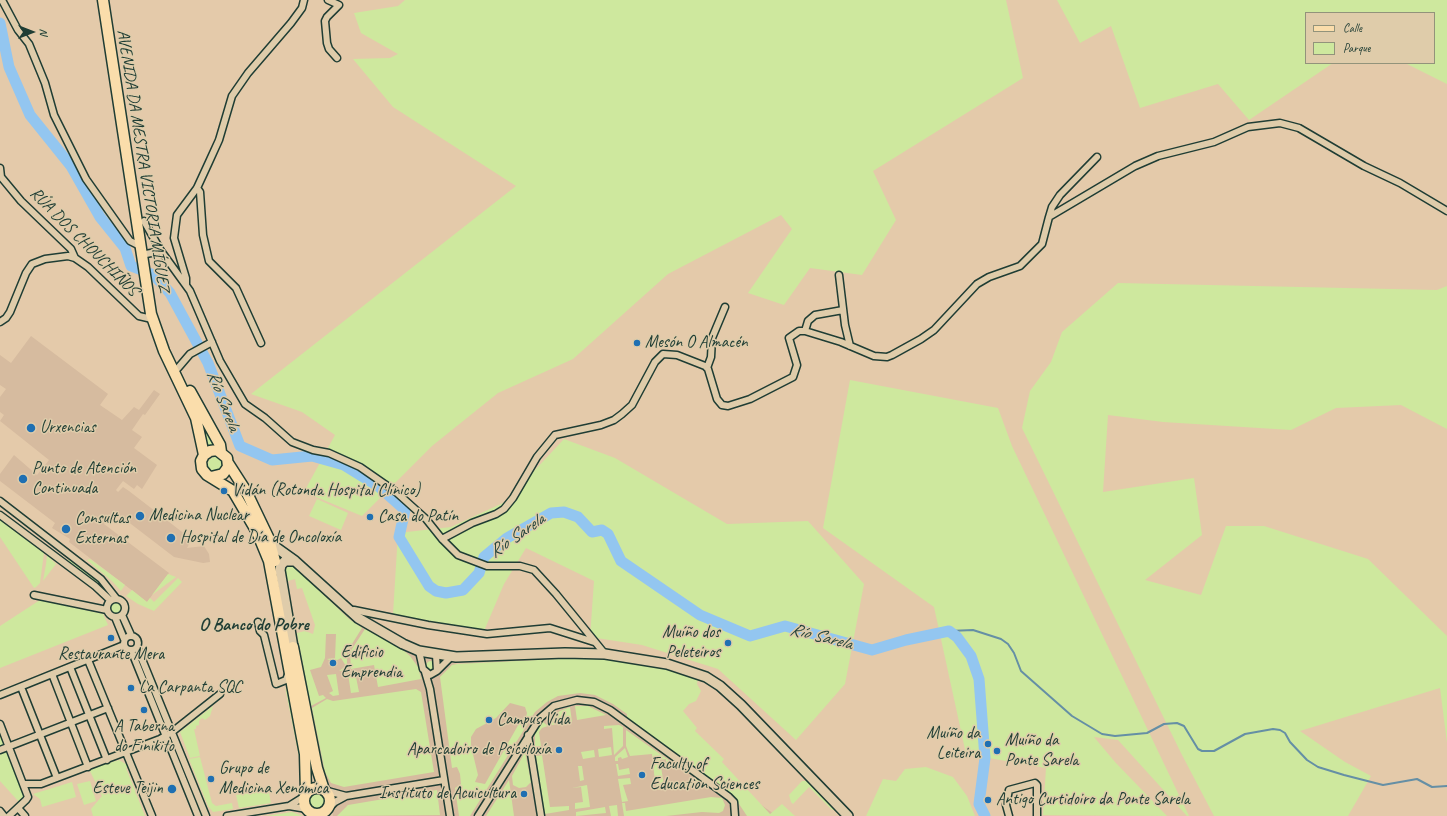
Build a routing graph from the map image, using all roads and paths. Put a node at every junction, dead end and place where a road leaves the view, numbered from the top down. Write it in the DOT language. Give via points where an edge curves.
graph roads {
  1 [pos="2,0"];
  2 [pos="103,0"];
  3 [pos="304,0"];
  4 [pos="328,0"];
  5 [pos="337,58"];
  6 [pos="1097,157"];
  7 [pos="0,168"];
  8 [pos="1,177"];
  9 [pos="197,188"];
  10 [pos="1447,211"];
  11 [pos="1049,217"];
  12 [pos="144,221"];
  13 [pos="162,251"];
  14 [pos="141,254"];
  15 [pos="75,258"];
  16 [pos="839,275"];
  17 [pos="186,284"];
  18 [pos="725,307"];
  19 [pos="843,310"];
  20 [pos="0,322"];
  21 [pos="153,323"];
  22 [pos="805,331"];
  23 [pos="210,343"];
  24 [pos="261,343"];
  25 [pos="850,346"];
  26 [pos="178,368"];
  27 [pos="707,368"];
  28 [pos="221,452"];
  29 [pos="204,455"];
  30 [pos="228,463"];
  31 [pos="211,477"];
  32 [pos="233,491"];
  33 [pos="0,501"];
  34 [pos="257,514"];
  35 [pos="0,515"];
  36 [pos="442,540"];
  37 [pos="270,543"];
  38 [pos="295,561"];
  39 [pos="273,563"];
  40 [pos="34,595"];
  41 [pos="113,599"];
  42 [pos="107,610"];
  43 [pos="348,611"];
  44 [pos="122,615"];
  45 [pos="115,618"];
  46 [pos="258,622"];
  47 [pos="131,635"];
  48 [pos="124,642"];
  49 [pos="594,642"];
  50 [pos="134,649"];
  51 [pos="419,651"];
  52 [pos="294,653"];
  53 [pos="605,654"];
  54 [pos="436,655"];
  55 [pos="451,657"];
  56 [pos="88,660"];
  57 [pos="70,667"];
  58 [pos="290,671"];
  59 [pos="425,672"];
  60 [pos="436,672"];
  61 [pos="52,674"];
  62 [pos="280,683"];
  63 [pos="21,687"];
  64 [pos="430,689"];
  65 [pos="220,694"];
  66 [pos="0,695"];
  67 [pos="296,704"];
  68 [pos="108,708"];
  69 [pos="89,716"];
  70 [pos="71,723"];
  71 [pos="0,724"];
  72 [pos="172,732"];
  73 [pos="40,735"];
  74 [pos="528,735"];
  75 [pos="165,736"];
  76 [pos="9,746"];
  77 [pos="0,750"];
  78 [pos="126,752"];
  79 [pos="106,760"];
  80 [pos="88,767"];
  81 [pos="57,778"];
  82 [pos="444,780"];
  83 [pos="23,784"];
  84 [pos="324,790"];
  85 [pos="306,795"];
  86 [pos="346,796"];
  87 [pos="729,797"];
  88 [pos="734,802"];
  89 [pos="289,806"];
  90 [pos="18,808"];
  91 [pos="0,811"];
  92 [pos="309,812"];
  93 [pos="328,813"];
  94 [pos="4,816"];
  95 [pos="9,816"];
  96 [pos="25,816"];
  97 [pos="152,816"];
  98 [pos="198,816"];
  99 [pos="206,816"];
  100 [pos="227,816"];
  101 [pos="450,816"];
  102 [pos="478,816"];
  103 [pos="541,816"];
  104 [pos="732,816"];
  105 [pos="736,816"];
  106 [pos="741,816"];
  107 [pos="848,816"];
  108 [pos="1008,816"];
  109 [pos="1038,816"];
  1 -- 14 [label="street" via="18,30 29,44 45,83 54,115 86,179"];
  2 -- 14 [label="main road, AVENIDA DA MESTRA VICTORIA MÍGUEZ"];
  3 -- 9 [label="street" via="302,8 291,23 248,73 232,96 219,140"];
  4 -- 5 [label="street" via="339,5 326,21 327,43"];
  6 -- 11 [label="street" via="1060,195"];
  7 -- 8 [label="street, RÚA DOS CHOUCHIÑOS"];
  8 -- 15 [label="street, RÚA DOS CHOUCHIÑOS" via="20,201 71,249"];
  9 -- 17 [label="street" via="177,215 175,228 176,248"];
  9 -- 24 [label="street" via="200,192 203,235 209,261 236,288"];
  10 -- 11 [label="street" via="1299,128 1280,123 1248,127 1214,142 1158,156 1134,166"];
  11 -- 25 [label="street" via="1042,244 1020,266 977,284 944,321 921,339 887,357 874,356"];
  12 -- 13 [label="street"];
  13 -- 14 [label="street"];
  13 -- 17 [label="street"];
  14 -- 21 [label="main road, AVENIDA DA MESTRA VICTORIA MÍGUEZ"];
  15 -- 20 [label="street" via="63,256 32,264 10,312"];
  15 -- 21 [label="street, RÚA DOS CHOUCHIÑOS" via="88,267 139,316"];
  16 -- 19 [label="street"];
  17 -- 23 [label="street" via="199,309"];
  18 -- 27 [label="street" via="712,338 711,357"];
  19 -- 22 [label="street" via="815,315 808,322"];
  19 -- 25 [label="street"];
  21 -- 26 [label="main road, AVENIDA DA MESTRA VICTORIA MÍGUEZ"];
  21 -- 29 [label="main road, AVENIDA DA MESTRA VICTORIA MÍGUEZ" via="196,418"];
  22 -- 25 [label="street"];
  22 -- 27 [label="street" via="799,330 789,338 797,365 793,377 739,403 728,406 719,402"];
  23 -- 26 [label="street" via="190,354"];
  23 -- 36 [label="street" via="245,404 292,442 329,453 366,471 421,514"];
  26 -- 28 [label="main road, AVENIDA DA MESTRA VICTORIA MÍGUEZ" via="220,445"];
  27 -- 36 [label="street" via="688,358 663,354 655,362 632,405 622,414 601,425 556,435 537,457 504,509"];
  28 -- 29 [label="main road" via="210,451"];
  28 -- 30 [label="main road"];
  29 -- 31 [label="main road" via="201,461 202,469"];
  30 -- 31 [label="main road" via="223,474"];
  30 -- 34 [label="main road"];
  31 -- 32 [label="main road"];
  32 -- 37 [label="street" via="244,502 264,538"];
  32 -- 39 [label="main road"];
  33 -- 41 [label="street" via="101,579"];
  34 -- 37 [label="main road"];
  34 -- 38 [label="street"];
  35 -- 41 [label="street"];
  36 -- 49 [label="street" via="458,555 479,564 520,566 534,570"];
  37 -- 38 [label="street"];
  37 -- 39 [label="main road"];
  38 -- 43 [label="street"];
  38 -- 52 [label="street" via="285,561 280,570"];
  39 -- 52 [label="main road"];
  39 -- 58 [label="main road"];
  40 -- 42 [label="street"];
  41 -- 42 [label="street" via="107,605"];
  41 -- 44 [label="street" via="122,600 125,605"];
  42 -- 45 [label="street"];
  43 -- 49 [label="street" via="487,634 550,628"];
  43 -- 51 [label="street"];
  44 -- 45 [label="street"];
  44 -- 47 [label="street"];
  45 -- 48 [label="street"];
  46 -- 62 [label="street" via="264,635 276,684"];
  47 -- 48 [label="street"];
  47 -- 50 [label="street" via="137,638 138,643"];
  48 -- 50 [label="street"];
  48 -- 56 [label="street"];
  49 -- 53 [label="street"];
  50 -- 72 [label="street"];
  50 -- 75 [label="street"];
  51 -- 54 [label="street"];
  51 -- 59 [label="street"];
  52 -- 84 [label="main road" via="317,768"];
  53 -- 55 [label="street"];
  53 -- 107 [label="street" via="681,667 720,686"];
  54 -- 55 [label="street"];
  54 -- 60 [label="street"];
  55 -- 60 [label="street"];
  56 -- 57 [label="street"];
  56 -- 68 [label="street"];
  57 -- 61 [label="street"];
  57 -- 69 [label="street"];
  58 -- 62 [label="street" via="287,678"];
  58 -- 67 [label="main road"];
  59 -- 60 [label="street" via="430,675"];
  59 -- 64 [label="street"];
  60 -- 64 [label="street"];
  61 -- 63 [label="street"];
  61 -- 70 [label="street"];
  62 -- 67 [label="street" via="288,687"];
  63 -- 66 [label="street"];
  63 -- 73 [label="street"];
  64 -- 82 [label="street"];
  65 -- 72 [label="street"];
  67 -- 85 [label="main road" via="305,754"];
  68 -- 69 [label="street"];
  68 -- 78 [label="street"];
  69 -- 70 [label="street"];
  69 -- 79 [label="street"];
  70 -- 73 [label="street"];
  70 -- 80 [label="street"];
  71 -- 76 [label="street"];
  72 -- 75 [label="street"];
  72 -- 99 [label="street"];
  73 -- 76 [label="street"];
  73 -- 81 [label="street"];
  74 -- 87 [label="street" via="544,714 554,706 577,700 594,702 610,710"];
  74 -- 102 [label="street"];
  74 -- 103 [label="street"];
  75 -- 78 [label="street"];
  75 -- 98 [label="street"];
  76 -- 77 [label="street"];
  76 -- 83 [label="street"];
  78 -- 79 [label="street"];
  78 -- 97 [label="street"];
  79 -- 80 [label="street"];
  80 -- 81 [label="street"];
  81 -- 83 [label="street" via="41,784"];
  82 -- 86 [label="street"];
  82 -- 101 [label="street"];
  83 -- 90 [label="street" via="28,798"];
  84 -- 85 [label="main road" via="314,788"];
  84 -- 86 [label="street"];
  84 -- 93 [label="main road" via="330,798"];
  85 -- 89 [label="street"];
  85 -- 92 [label="main road" via="304,803"];
  86 -- 93 [label="street" via="335,802"];
  87 -- 88 [label="street"];
  87 -- 104 [label="street"];
  88 -- 105 [label="street"];
  88 -- 106 [label="street"];
  89 -- 92 [label="street"];
  89 -- 100 [label="street"];
  90 -- 95 [label="street"];
  90 -- 96 [label="street"];
  91 -- 94 [label="street"];
  92 -- 93 [label="main road" via="318,815"];
  108 -- 109 [label="street" via="1006,805 1009,790 1035,783"];
}
